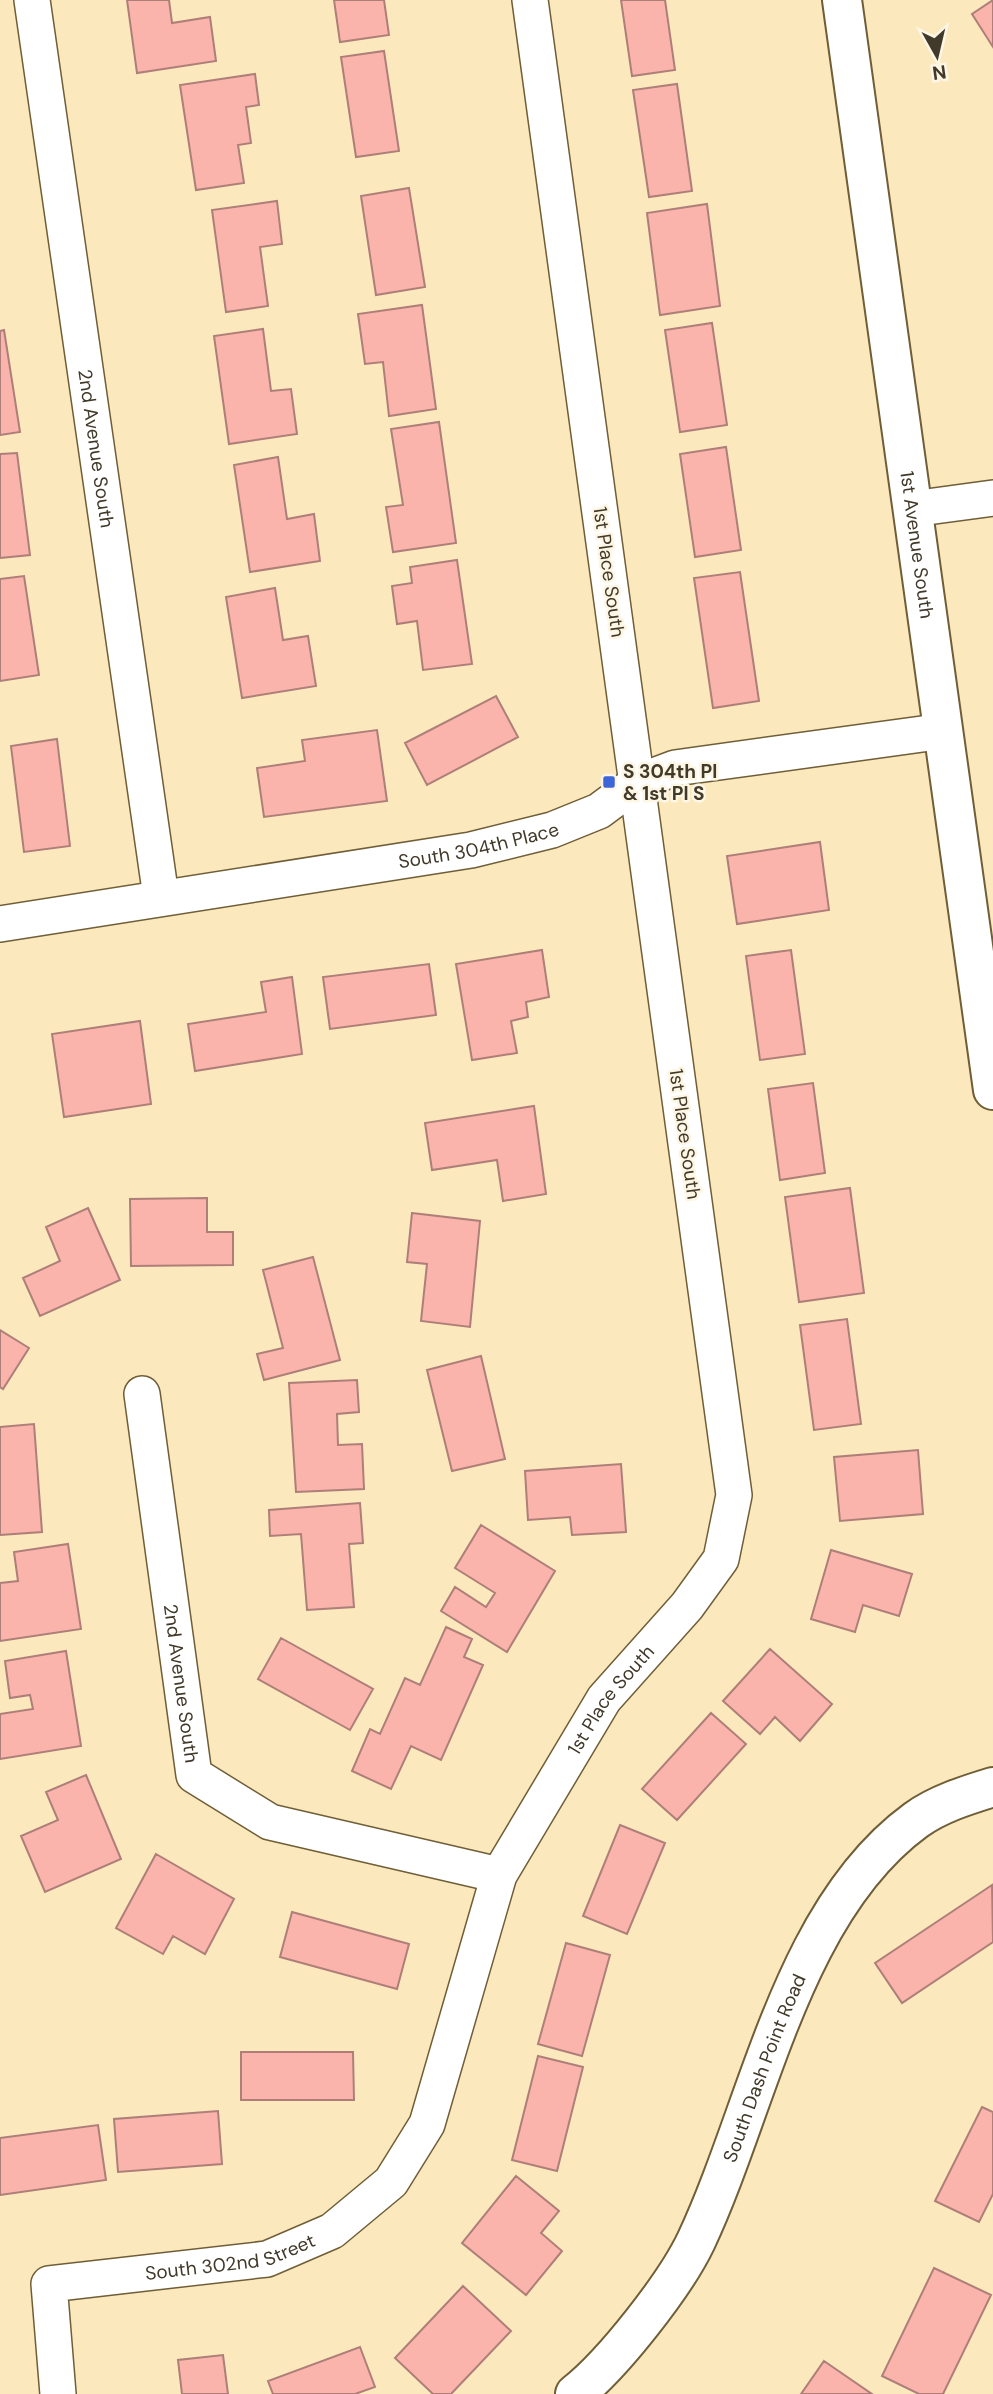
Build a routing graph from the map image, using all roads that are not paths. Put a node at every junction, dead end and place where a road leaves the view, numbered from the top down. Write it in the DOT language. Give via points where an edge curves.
graph roads {
  1 [pos="32,0"];
  2 [pos="530,0"];
  3 [pos="842,0"];
  4 [pos="993,498"];
  5 [pos="912,509"];
  6 [pos="944,731"];
  7 [pos="638,782"];
  8 [pos="162,897"];
  9 [pos="0,924"];
  10 [pos="989,1027"];
  11 [pos="993,1090"];
  12 [pos="142,1394"];
  13 [pos="993,1787"];
  14 [pos="499,1875"];
  15 [pos="391,2182"];
  16 [pos="58,2394"];
  17 [pos="575,2394"];
  1 -- 8 [label="street, 2nd Avenue South"];
  2 -- 7 [label="street, 1st Place South"];
  3 -- 5 [label="main road, 1st Avenue South"];
  4 -- 5 [label="street"];
  5 -- 6 [label="main road, 1st Avenue South"];
  6 -- 7 [label="street, South 304th Place" via="675,768"];
  6 -- 10 [label="main road, 1st Avenue South"];
  7 -- 8 [label="street, South 304th Place" via="599,811 552,830 471,850"];
  7 -- 14 [label="street, 1st Place South" via="734,1495 721,1559 687,1606 604,1699"];
  8 -- 9 [label="street, South 304th Place"];
  10 -- 11 [label="main road, 1st Avenue South"];
  12 -- 14 [label="street, 2nd Avenue South" via="194,1775 270,1822"];
  13 -- 17 [label="main road, South Dash Point Road" via="917,1819 879,1851 839,1904 801,1969 695,2244 597,2376"];
  14 -- 15 [label="street, 1st Place South" via="427,2124"];
  15 -- 16 [label="street, South 302nd Street" via="332,2231 267,2259 48,2284"];
}
